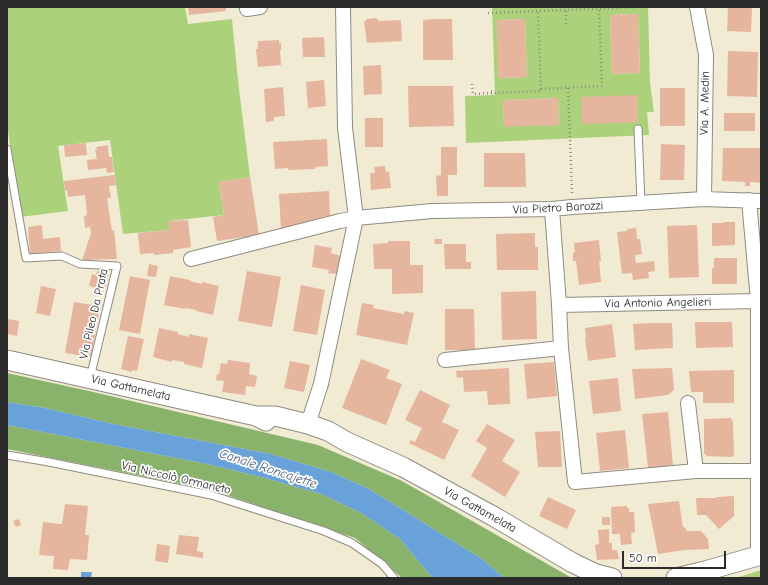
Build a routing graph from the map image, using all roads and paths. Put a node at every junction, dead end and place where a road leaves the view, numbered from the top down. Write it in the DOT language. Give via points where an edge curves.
graph roads {
  1 [pos="343,7"];
  2 [pos="635,7"];
  3 [pos="697,7"];
  4 [pos="566,8"];
  5 [pos="599,8"];
  6 [pos="538,11"];
  7 [pos="488,13"];
  8 [pos="566,25"];
  9 [pos="472,84"];
  10 [pos="568,88"];
  11 [pos="541,89"];
  12 [pos="491,91"];
  13 [pos="495,93"];
  14 [pos="638,129"];
  15 [pos="7,149"];
  16 [pos="704,199"];
  17 [pos="755,201"];
  18 [pos="641,203"];
  19 [pos="572,207"];
  20 [pos="552,209"];
  21 [pos="356,218"];
  22 [pos="191,259"];
  23 [pos="758,301"];
  24 [pos="559,305"];
  25 [pos="561,348"];
  26 [pos="7,360"];
  27 [pos="445,360"];
  28 [pos="90,378"];
  29 [pos="688,403"];
  30 [pos="256,416"];
  31 [pos="308,424"];
  32 [pos="347,442"];
  33 [pos="7,455"];
  34 [pos="696,471"];
  35 [pos="758,471"];
  36 [pos="760,555"];
  37 [pos="394,578"];
  38 [pos="612,578"];
  39 [pos="676,578"];
  1 -- 21 [label="street" via="345,128"];
  2 -- 5 [label="path"];
  3 -- 16 [label="street, Via A. Medin" via="706,55"];
  4 -- 5 [label="path"];
  4 -- 6 [label="path"];
  4 -- 8 [label="path"];
  5 -- 10 [label="path" via="602,86"];
  6 -- 7 [label="path"];
  6 -- 11 [label="path"];
  9 -- 13 [label="path" via="473,94"];
  10 -- 11 [label="path"];
  10 -- 19 [label="path"];
  11 -- 13 [label="path"];
  12 -- 13 [label="path"];
  14 -- 18 [label="lane"];
  15 -- 28 [label="lane, Via Pileo Da Prata" via="26,258 62,256 80,264 117,266"];
  16 -- 17 [label="street, Via Pietro Barozzi"];
  16 -- 18 [label="street, Via Pietro Barozzi"];
  17 -- 23 [label="street"];
  18 -- 19 [label="street, Via Pietro Barozzi"];
  19 -- 20 [label="street, Via Pietro Barozzi"];
  20 -- 21 [label="street, Via Pietro Barozzi" via="432,211"];
  20 -- 24 [label="street"];
  21 -- 22 [label="street, Via Pietro Barozzi"];
  21 -- 31 [label="street" via="321,384"];
  23 -- 24 [label="street, Via Antonio Angelieri"];
  23 -- 35 [label="street"];
  24 -- 25 [label="street"];
  25 -- 27 [label="street"];
  25 -- 34 [label="street" via="575,482"];
  26 -- 28 [label="main road, Via Gattamelata"];
  28 -- 30 [label="main road, Via Gattamelata"];
  29 -- 34 [label="street"];
  30 -- 31 [label="main road, Via Gattamelata" via="275,416"];
  30 -- 32 [label="main road, Via Gattamelata" via="324,439"];
  31 -- 32 [label="main road, Via Gattamelata" via="328,431"];
  32 -- 38 [label="main road, Via Gattamelata" via="403,467 573,563 596,574"];
  33 -- 37 [label="lane, Via Niccolò Ormaneto" via="210,495 324,531 352,542 382,564"];
  34 -- 35 [label="street"];
  35 -- 36 [label="street"];
  36 -- 39 [label="main road"];
}
